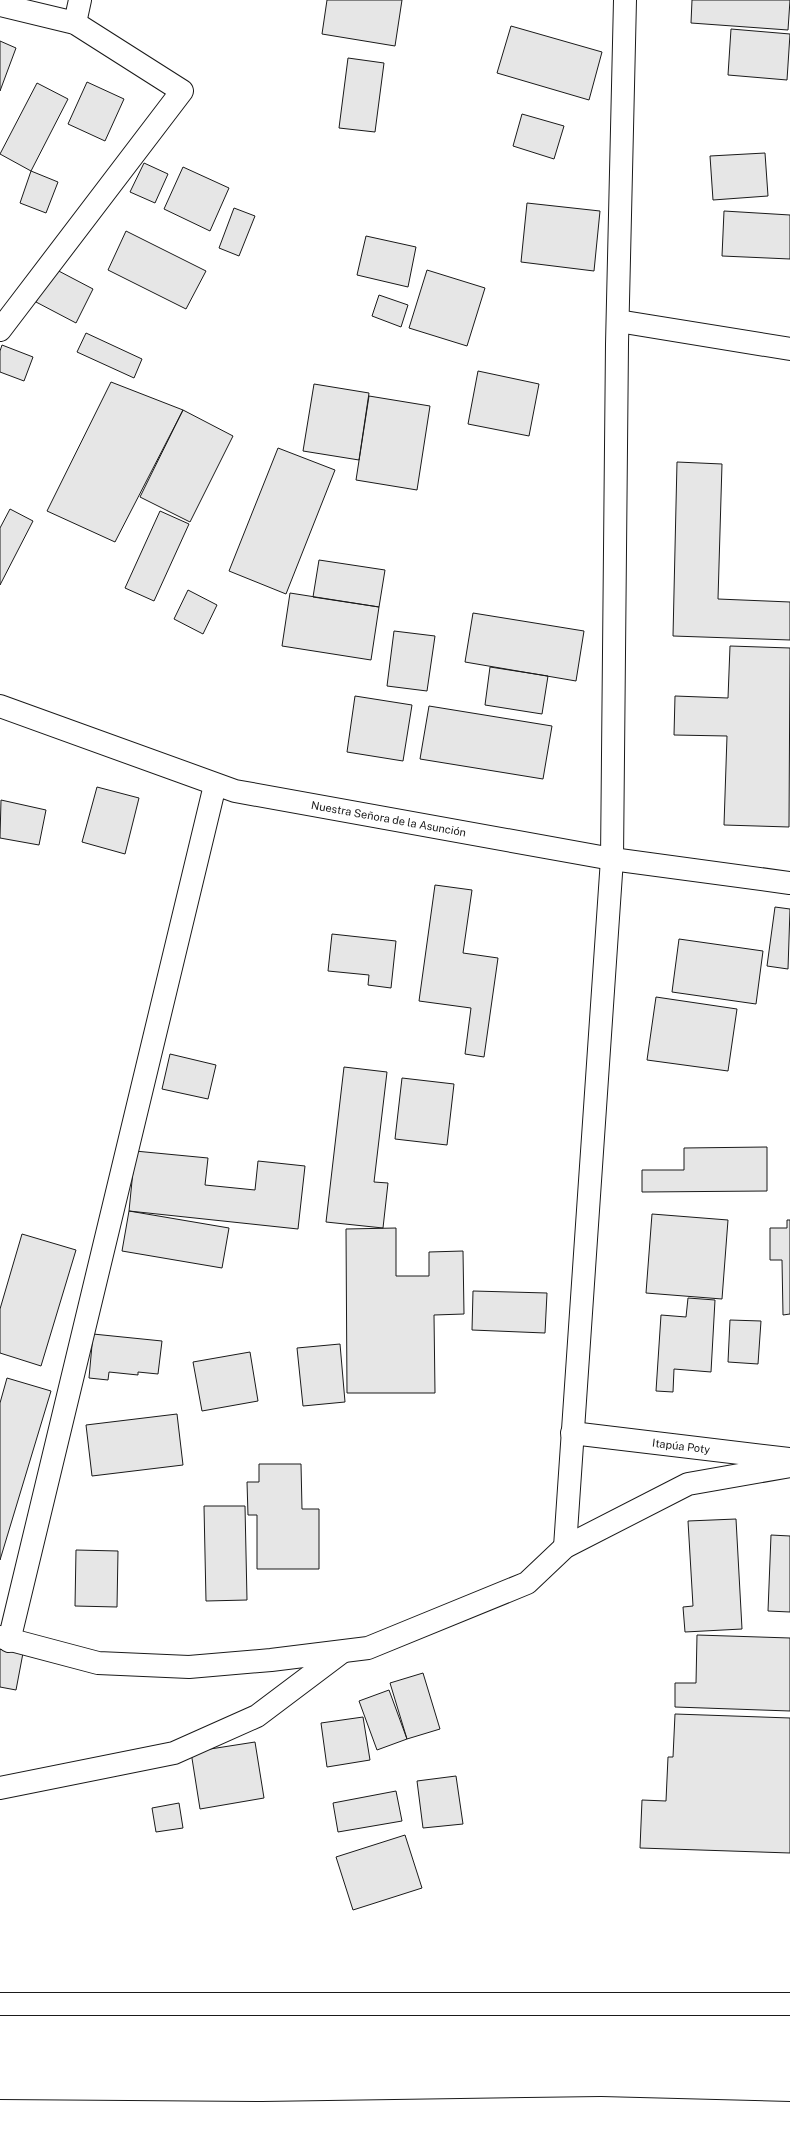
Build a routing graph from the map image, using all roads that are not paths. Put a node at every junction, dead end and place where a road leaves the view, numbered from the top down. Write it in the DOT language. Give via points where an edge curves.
graph roads {
  1 [pos="80,0"];
  2 [pos="625,0"];
  3 [pos="0,5"];
  4 [pos="75,23"];
  5 [pos="618,321"];
  6 [pos="0,330"];
  7 [pos="790,349"];
  8 [pos="0,706"];
  9 [pos="215,785"];
  10 [pos="612,859"];
  11 [pos="790,883"];
  12 [pos="572,1433"];
  13 [pos="790,1460"];
  14 [pos="790,1466"];
  15 [pos="565,1547"];
  16 [pos="5,1639"];
  17 [pos="343,1651"];
  18 [pos="0,1788"];
  19 [pos="0,2004"];
  20 [pos="790,2004"];
  21 [pos="0,2111"];
  22 [pos="790,2113"];
  23 [pos="0,2128"];
  24 [pos="790,2128"];
  1 -- 4 [label="street"];
  2 -- 5 [label="street"];
  3 -- 4 [label="street"];
  4 -- 6 [label="street" via="182,91"];
  5 -- 7 [label="street"];
  5 -- 10 [label="street"];
  8 -- 9 [label="street, Nuestra Señora de la Asunción"];
  9 -- 10 [label="street, Nuestra Señora de la Asunción" via="235,791"];
  9 -- 16 [label="street"];
  10 -- 11 [label="street, Nuestra Señora de la Asunción"];
  10 -- 12 [label="street"];
  12 -- 13 [label="street, Itapúa Poty"];
  12 -- 15 [label="street"];
  14 -- 15 [label="street" via="688,1484"];
  15 -- 17 [label="street" via="527,1583 368,1648"];
  16 -- 17 [label="street" via="98,1663 189,1667"];
  17 -- 18 [label="street" via="257,1716 174,1753"];
  19 -- 20 [label="street"];
  21 -- 22 [label="street" via="262,2113 601,2108"];
  23 -- 24 [label="street"];
}
